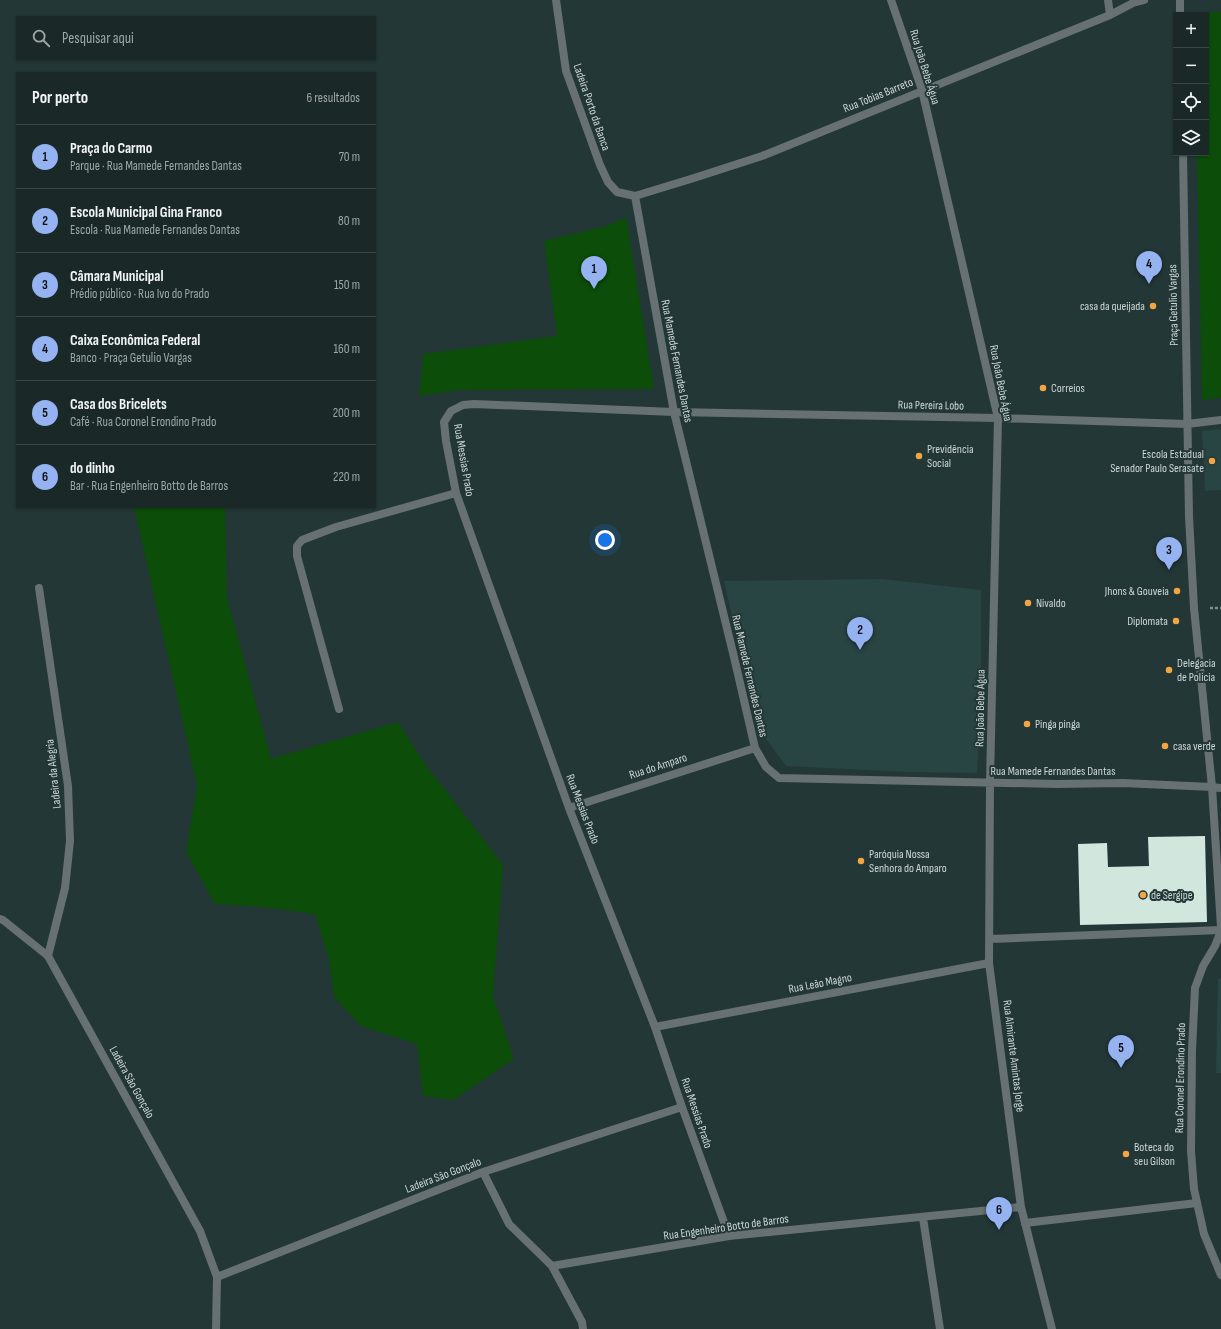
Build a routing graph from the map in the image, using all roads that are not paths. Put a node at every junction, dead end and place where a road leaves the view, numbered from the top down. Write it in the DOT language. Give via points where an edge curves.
graph roads {
  1 [pos="556,0"];
  2 [pos="891,0"];
  3 [pos="1108,0"];
  4 [pos="1144,0"];
  5 [pos="1180,0"];
  6 [pos="1180,12"];
  7 [pos="1110,15"];
  8 [pos="922,90"];
  9 [pos="1183,156"];
  10 [pos="617,192"];
  11 [pos="635,196"];
  12 [pos="674,412"];
  13 [pos="998,418"];
  14 [pos="1221,420"];
  15 [pos="1187,424"];
  16 [pos="456,493"];
  17 [pos="39,588"];
  18 [pos="339,709"];
  19 [pos="755,748"];
  20 [pos="990,782"];
  21 [pos="1212,787"];
  22 [pos="1221,788"];
  23 [pos="569,808"];
  24 [pos="0,919"];
  25 [pos="1221,930"];
  26 [pos="990,938"];
  27 [pos="48,956"];
  28 [pos="990,963"];
  29 [pos="655,1027"];
  30 [pos="682,1107"];
  31 [pos="483,1172"];
  32 [pos="1197,1203"];
  33 [pos="1021,1208"];
  34 [pos="923,1218"];
  35 [pos="1025,1223"];
  36 [pos="729,1236"];
  37 [pos="552,1266"];
  38 [pos="1221,1275"];
  39 [pos="217,1277"];
  40 [pos="216,1329"];
  41 [pos="583,1329"];
  42 [pos="940,1329"];
  43 [pos="1052,1329"];
  1 -- 10 [label="street, Ladeira Porto da Banca" via="566,71 600,165 608,182"];
  2 -- 8 [label="street, Rua João Bebe Água"];
  3 -- 7 [label="street"];
  4 -- 7 [label="street, Rua Tobias Barreto" via="1133,2"];
  5 -- 6 [label="street"];
  7 -- 8 [label="street, Rua Tobias Barreto"];
  8 -- 11 [label="street, Rua Tobias Barreto" via="762,156"];
  8 -- 13 [label="street, Rua João Bebe Água"];
  9 -- 15 [label="street, Praça Getulio Vargas"];
  10 -- 11 [label="street, Rua Tobias Barreto"];
  11 -- 12 [label="street, Rua Mamede Fernandes Dantas"];
  12 -- 13 [label="street, Rua Pereira Lobo"];
  12 -- 16 [label="street, Rua Messias Prado" via="463,405 451,410 444,422"];
  12 -- 19 [label="street, Rua Mamede Fernandes Dantas"];
  13 -- 15 [label="street, Rua Pereira Lobo"];
  13 -- 20 [label="street, Rua João Bebe Água"];
  14 -- 15 [label="street"];
  15 -- 21 [label="street, Praça Getulio Vargas" via="1194,608"];
  16 -- 18 [label="street" via="336,527 302,540 297,546 297,556"];
  16 -- 23 [label="street, Rua Messias Prado"];
  17 -- 27 [label="street, Ladeira da Alegria" via="68,786 70,841 65,888"];
  19 -- 20 [label="street, Rua Mamede Fernandes Dantas" via="766,767 779,778"];
  19 -- 23 [label="street, Rua do Amparo"];
  20 -- 21 [label="street, Rua Mamede Fernandes Dantas"];
  20 -- 26 [label="street, Rua Almirante Amintas Jorge"];
  21 -- 22 [label="street, Rua Mamede Fernandes Dantas"];
  21 -- 25 [label="street, Rua Coronel Erondino Prado"];
  23 -- 29 [label="street, Rua Messias Prado"];
  24 -- 27 [label="street, Ladeira São Gonçalo"];
  25 -- 26 [label="street"];
  25 -- 32 [label="street, Rua Coronel Erondino Prado" via="1195,988 1191,1151"];
  26 -- 28 [label="street, Rua Almirante Amintas Jorge"];
  27 -- 39 [label="street, Ladeira São Gonçalo" via="200,1231"];
  28 -- 29 [label="street, Rua Leão Magno"];
  28 -- 33 [label="street, Rua Almirante Amintas Jorge"];
  29 -- 30 [label="street, Rua Messias Prado"];
  30 -- 31 [label="street, Ladeira São Gonçalo"];
  30 -- 36 [label="street, Rua Messias Prado"];
  31 -- 37 [label="street" via="509,1224"];
  31 -- 39 [label="street, Ladeira São Gonçalo"];
  32 -- 35 [label="street"];
  32 -- 38 [label="street, Rua Coronel Erondino Prado" via="1204,1234"];
  33 -- 34 [label="street, Rua Engenheiro Botto de Barros"];
  33 -- 35 [label="street, Rua Almirante Amintas Jorge"];
  34 -- 36 [label="street, Rua Engenheiro Botto de Barros"];
  34 -- 42 [label="street"];
  35 -- 43 [label="street, Rua Almirante Amintas Jorge"];
  36 -- 37 [label="street, Rua Engenheiro Botto de Barros"];
  37 -- 41 [label="street" via="582,1322"];
  39 -- 40 [label="street, Ladeira São Gonçalo"];
}
